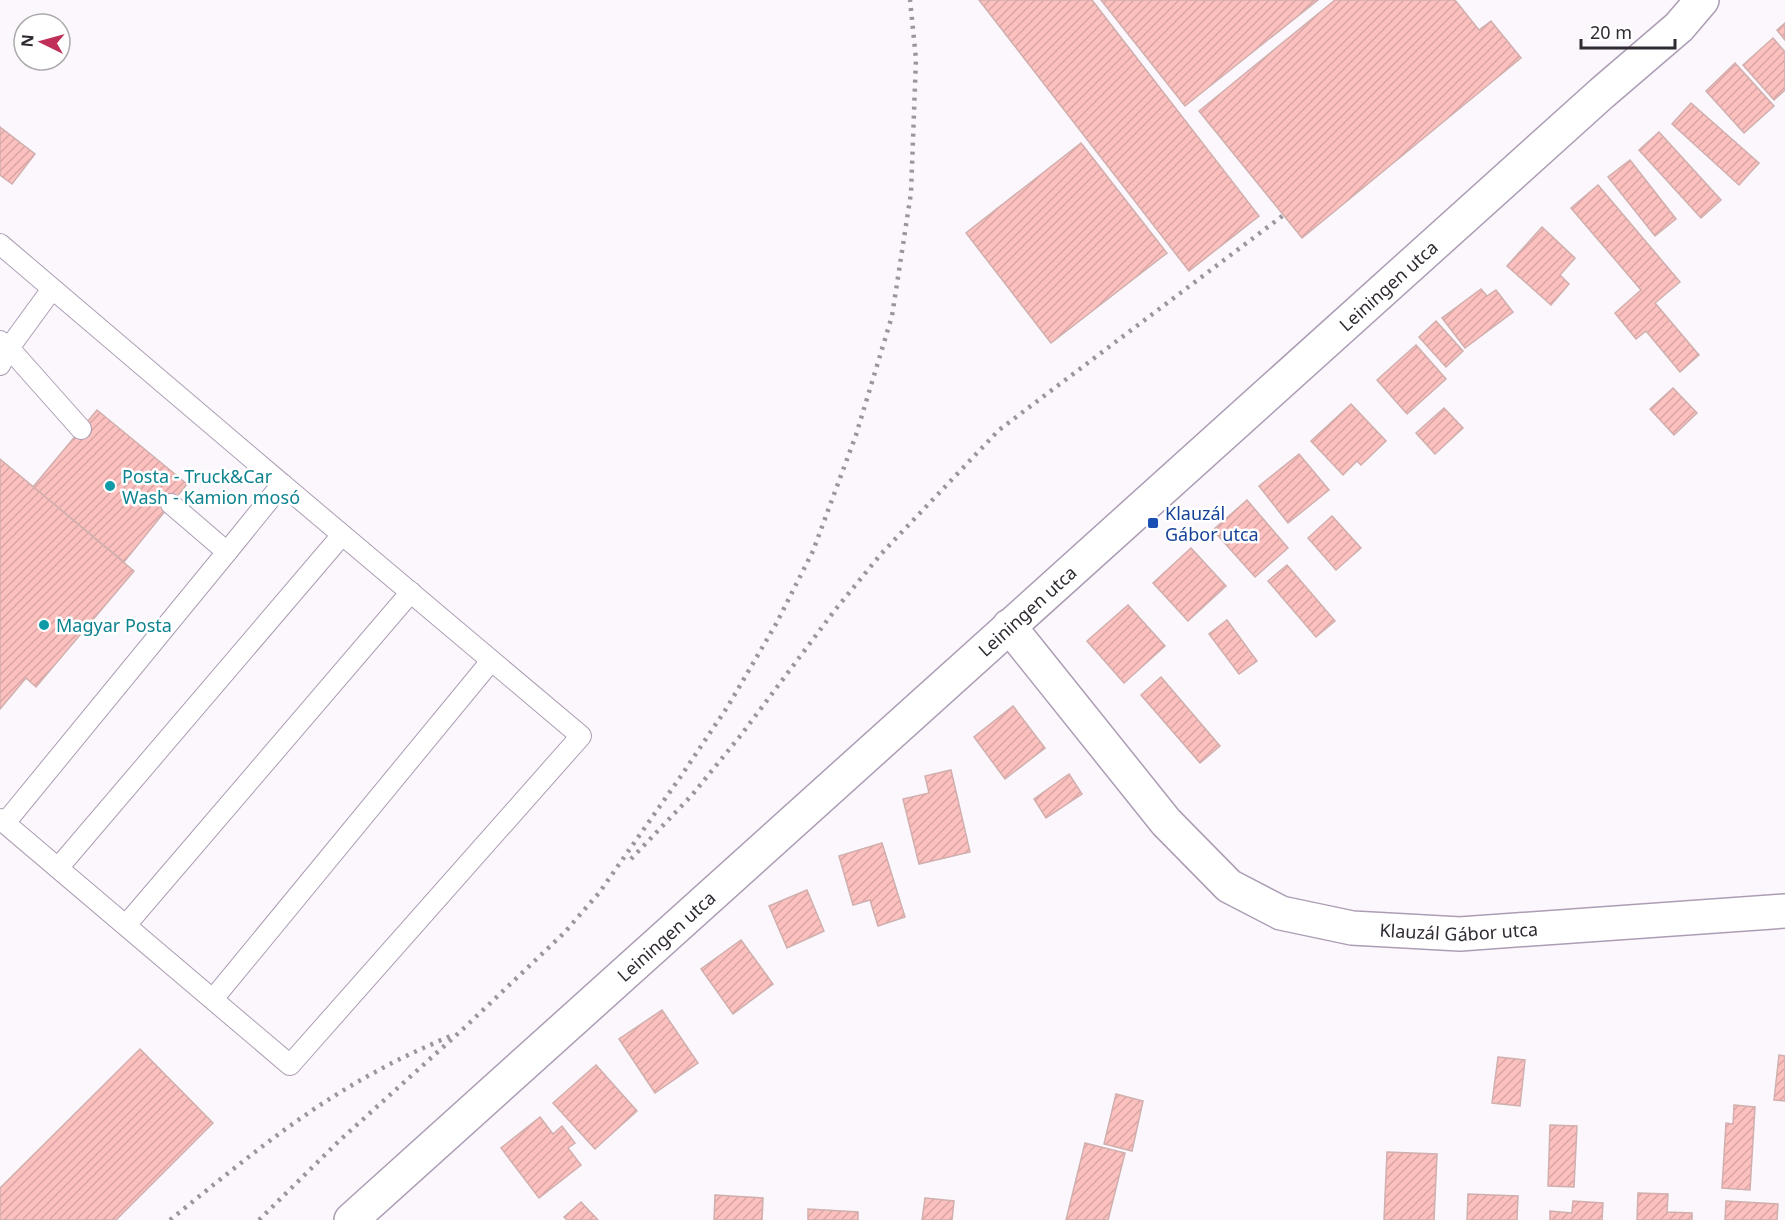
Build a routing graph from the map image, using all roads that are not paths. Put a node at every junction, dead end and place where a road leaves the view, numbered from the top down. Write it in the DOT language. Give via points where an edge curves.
graph roads {
  1 [pos="1702,0"];
  2 [pos="0,244"];
  3 [pos="52,289"];
  4 [pos="3,351"];
  5 [pos="81,429"];
  6 [pos="282,484"];
  7 [pos="171,504"];
  8 [pos="342,535"];
  9 [pos="227,552"];
  10 [pos="411,592"];
  11 [pos="1009,626"];
  12 [pos="491,661"];
  13 [pos="3,821"];
  14 [pos="58,868"];
  15 [pos="1785,911"];
  16 [pos="126,925"];
  17 [pos="213,999"];
  18 [pos="351,1220"];
  1 -- 11 [label="street, Leiningen utca" via="1679,27"];
  2 -- 3 [label="lane"];
  3 -- 4 [label="lane"];
  3 -- 6 [label="lane"];
  4 -- 5 [label="lane"];
  6 -- 8 [label="lane"];
  6 -- 9 [label="lane"];
  7 -- 9 [label="lane"];
  8 -- 10 [label="lane"];
  8 -- 14 [label="lane"];
  9 -- 13 [label="lane"];
  10 -- 12 [label="lane"];
  10 -- 16 [label="lane"];
  11 -- 15 [label="street, Klauzál Gábor utca" via="1166,822 1229,886 1281,913 1352,928 1460,934"];
  11 -- 18 [label="street, Leiningen utca"];
  12 -- 17 [label="lane"];
  12 -- 17 [label="lane" via="581,736 290,1065"];
  13 -- 14 [label="lane"];
  14 -- 16 [label="lane"];
  16 -- 17 [label="lane"];
}
